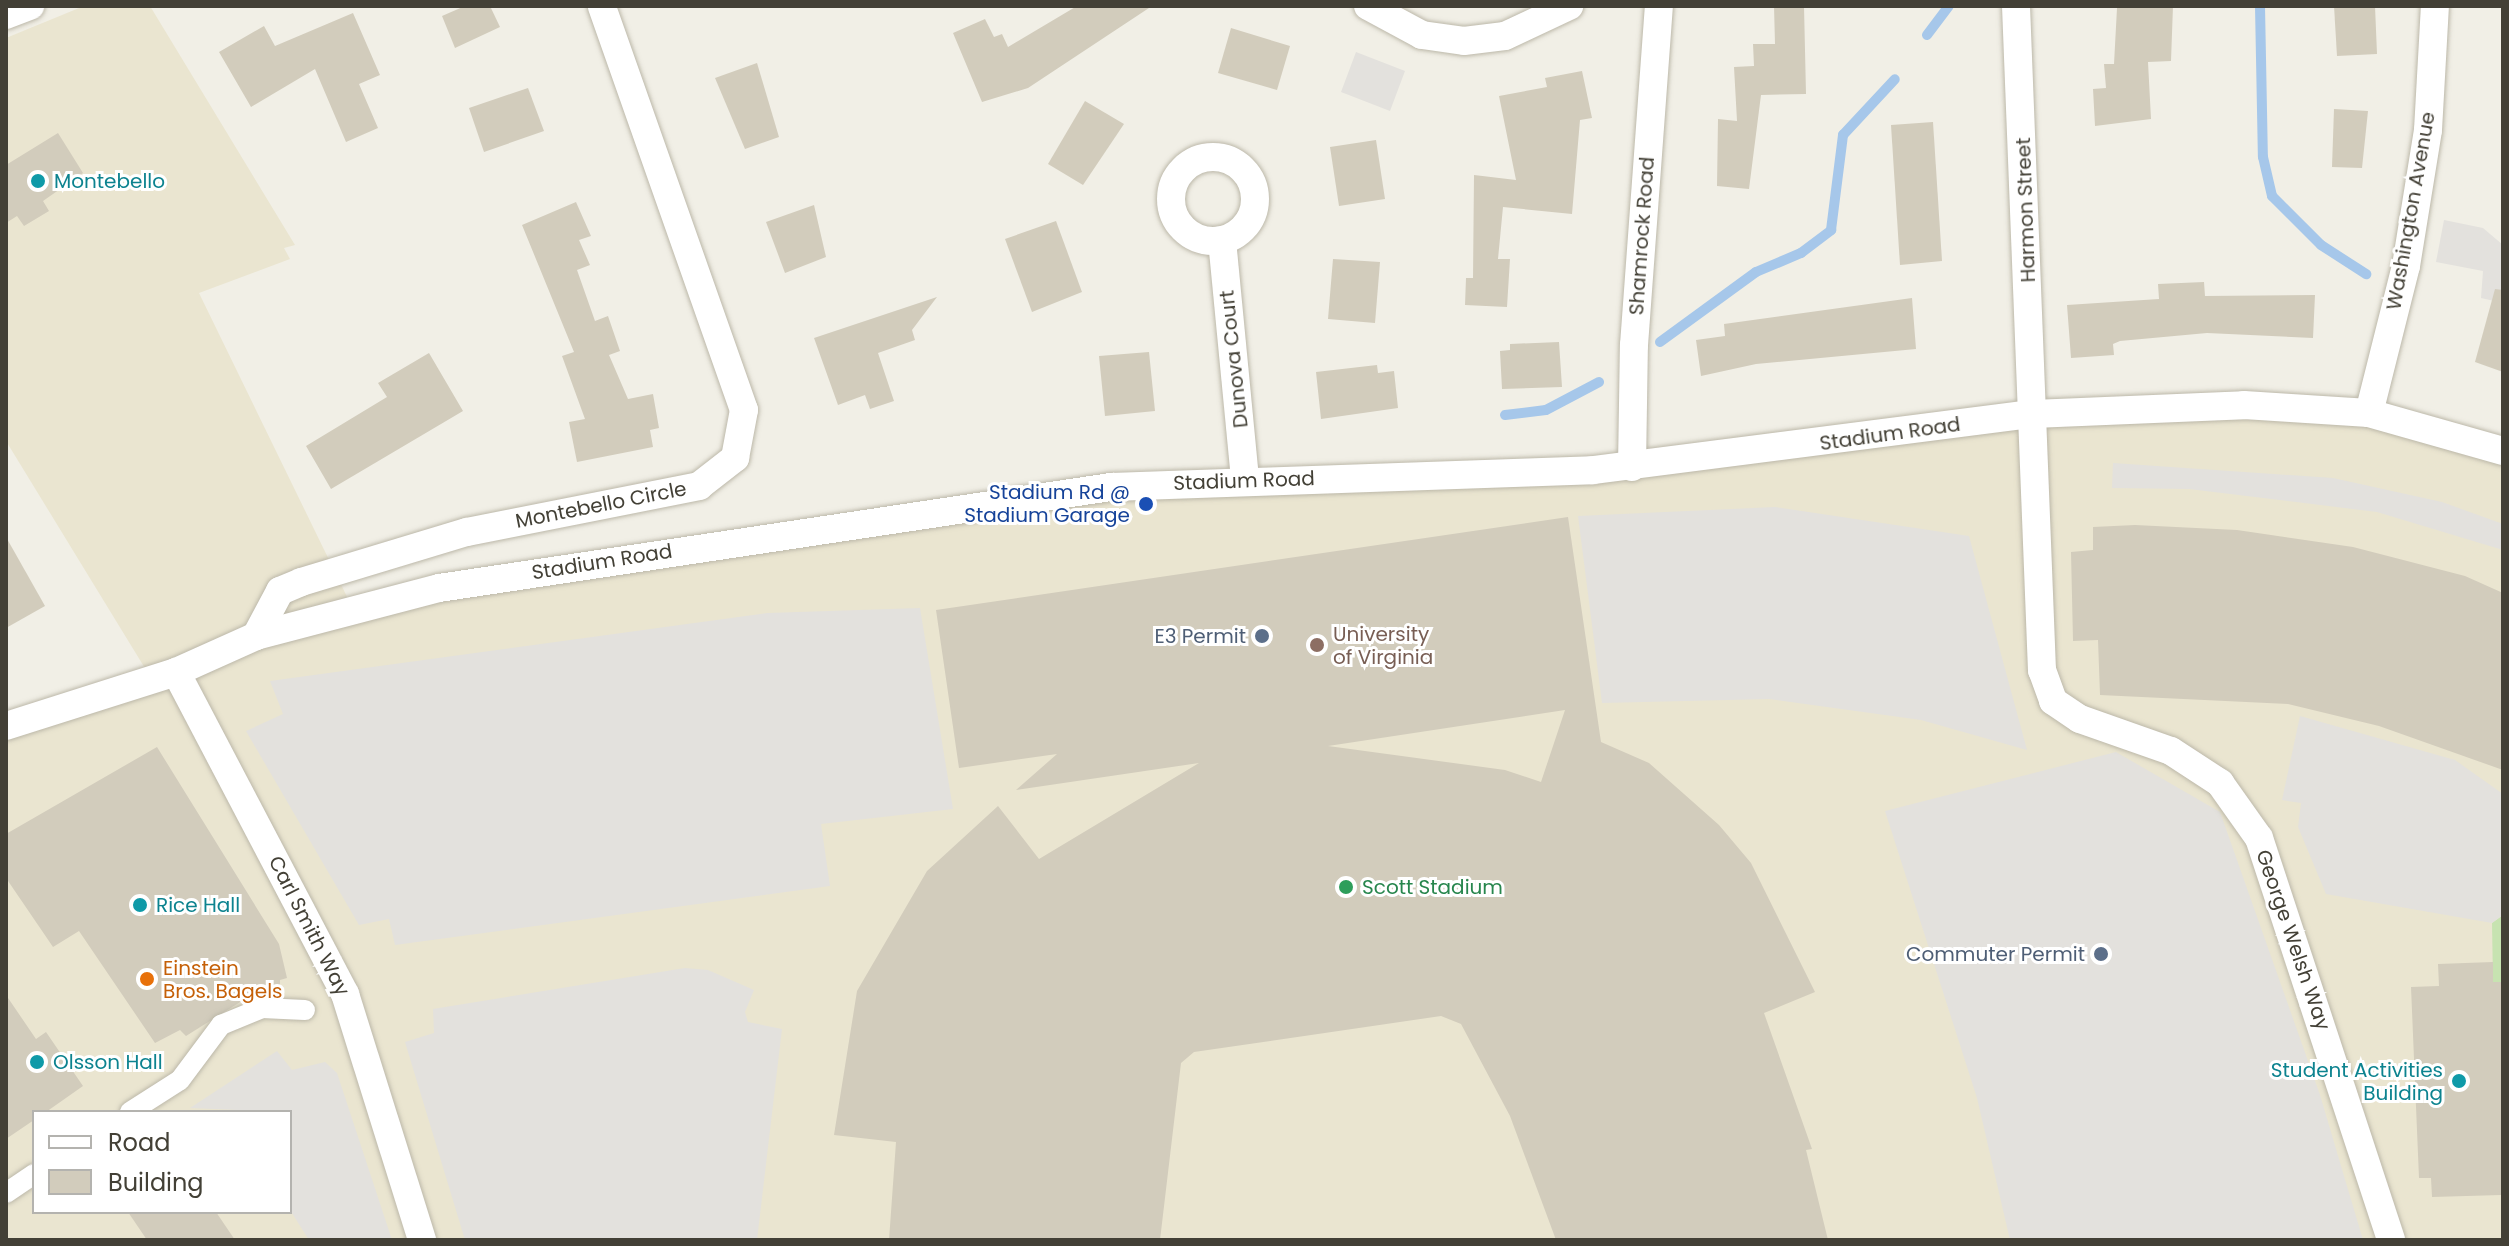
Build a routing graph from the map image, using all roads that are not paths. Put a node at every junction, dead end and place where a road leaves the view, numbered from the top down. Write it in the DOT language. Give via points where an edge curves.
graph roads {
  1 [pos="30,6"];
  2 [pos="602,6"];
  3 [pos="1368,6"];
  4 [pos="1569,6"];
  5 [pos="1659,6"];
  6 [pos="2016,6"];
  7 [pos="2435,6"];
  8 [pos="6,15"];
  9 [pos="1222,240"];
  10 [pos="2369,413"];
  11 [pos="2033,414"];
  12 [pos="2503,451"];
  13 [pos="1632,467"];
  14 [pos="1245,479"];
  15 [pos="256,636"];
  16 [pos="176,672"];
  17 [pos="6,726"];
  18 [pos="305,1010"];
  19 [pos="133,1110"];
  20 [pos="32,1175"];
  21 [pos="6,1193"];
  22 [pos="422,1240"];
  23 [pos="2391,1240"];
  1 -- 8 [label="street"];
  2 -- 15 [label="street, Montebello Circle" via="744,410 735,458 699,486 467,532 301,582 280,591"];
  3 -- 4 [label="street" via="1422,35 1464,41 1505,36"];
  5 -- 13 [label="street, Shamrock Road" via="1634,345"];
  6 -- 11 [label="street, Harmon Street"];
  7 -- 10 [label="street, Washington Avenue" via="2428,130 2411,236"];
  9 -- 14 [label="street, Dunova Court"];
  10 -- 11 [label="street, Stadium Road" via="2244,405"];
  10 -- 12 [label="street, Stadium Road"];
  11 -- 13 [label="street, Stadium Road"];
  11 -- 23 [label="street, George Welsh Way" via="2042,670 2053,701 2080,719 2171,751 2212,777 2259,838"];
  13 -- 14 [label="street, Stadium Road"];
  14 -- 15 [label="street, Stadium Road" via="985,502 497,578"];
  15 -- 16 [label="street, Stadium Road"];
  16 -- 17 [label="street, Stadium Road"];
  16 -- 22 [label="street, Carl Smith Way" via="345,994"];
  18 -- 19 [label="street" via="262,1008 221,1025 180,1080"];
  20 -- 21 [label="street"];
}
